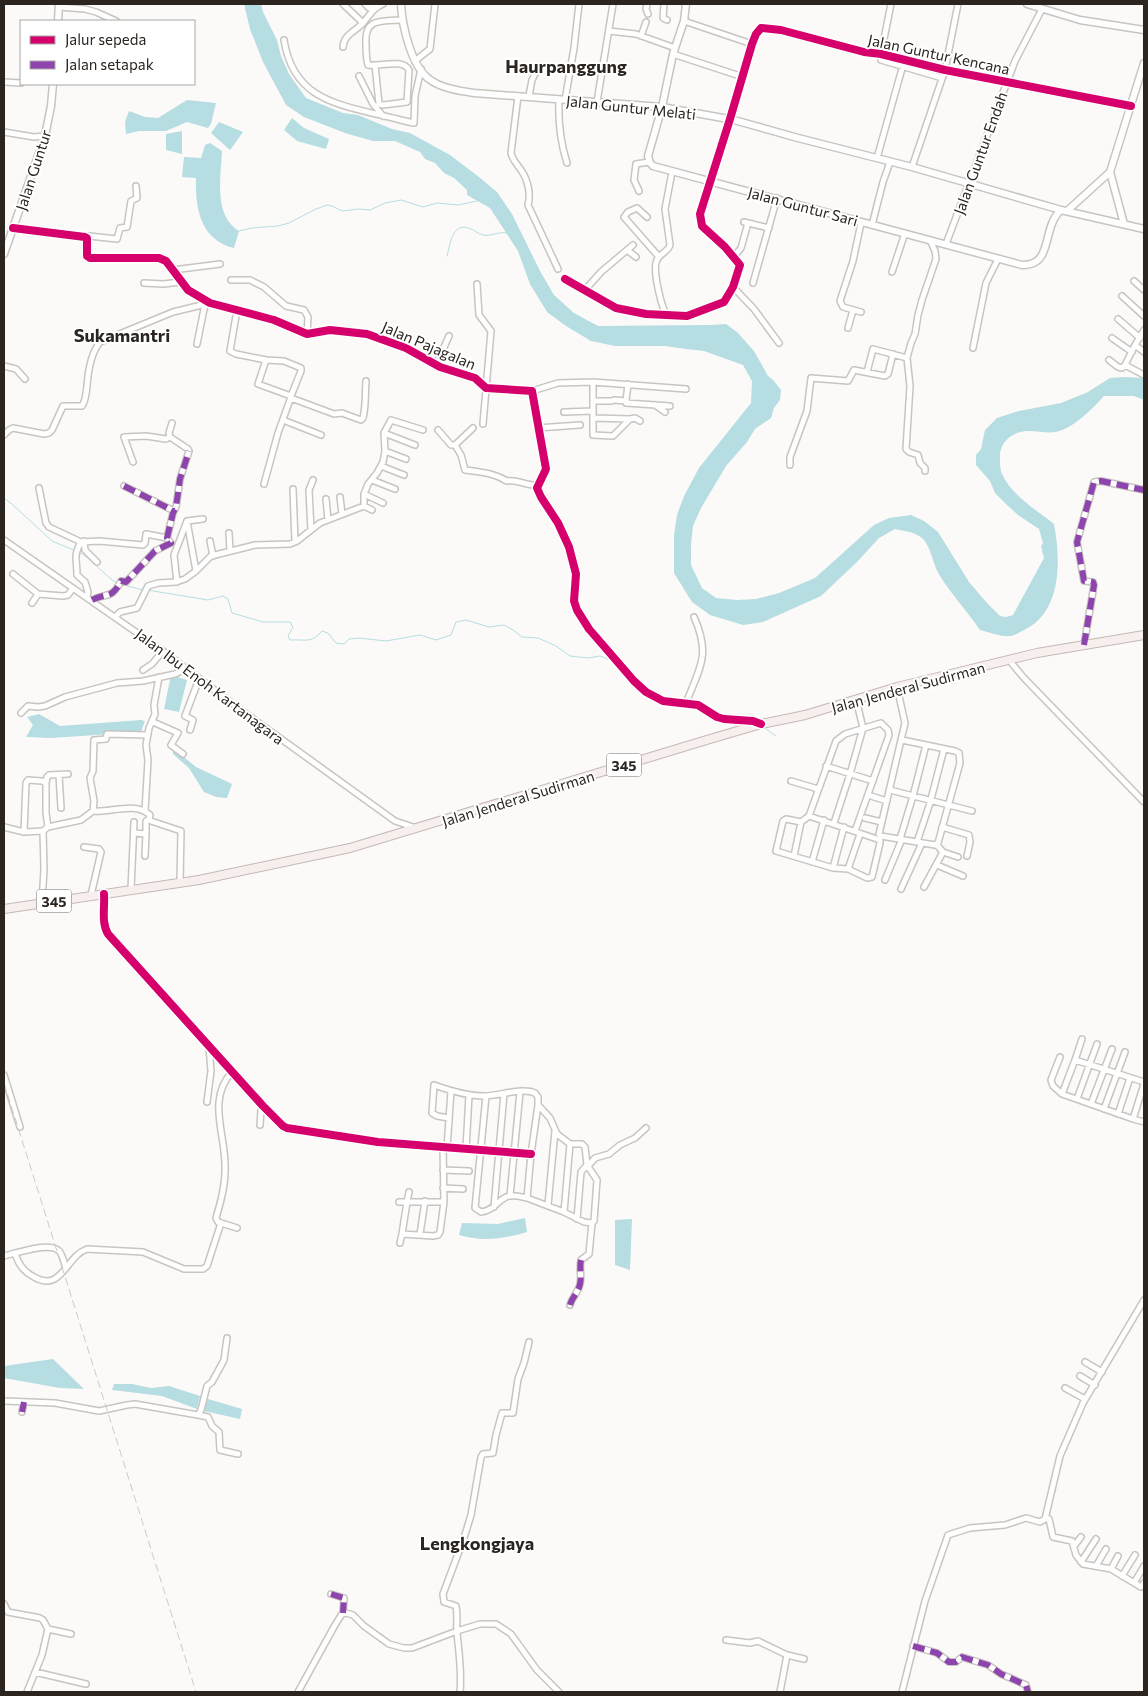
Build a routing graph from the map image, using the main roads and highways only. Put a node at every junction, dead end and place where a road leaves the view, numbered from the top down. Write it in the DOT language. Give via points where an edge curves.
graph roads {
  1 [pos="1144,635"];
  2 [pos="4,910"];
  1 -- 2 [label="main road, Jalan Jenderal Sudirman / 345" via="1037,653 897,687 806,715 761,724 363,845 180,882"];
}
